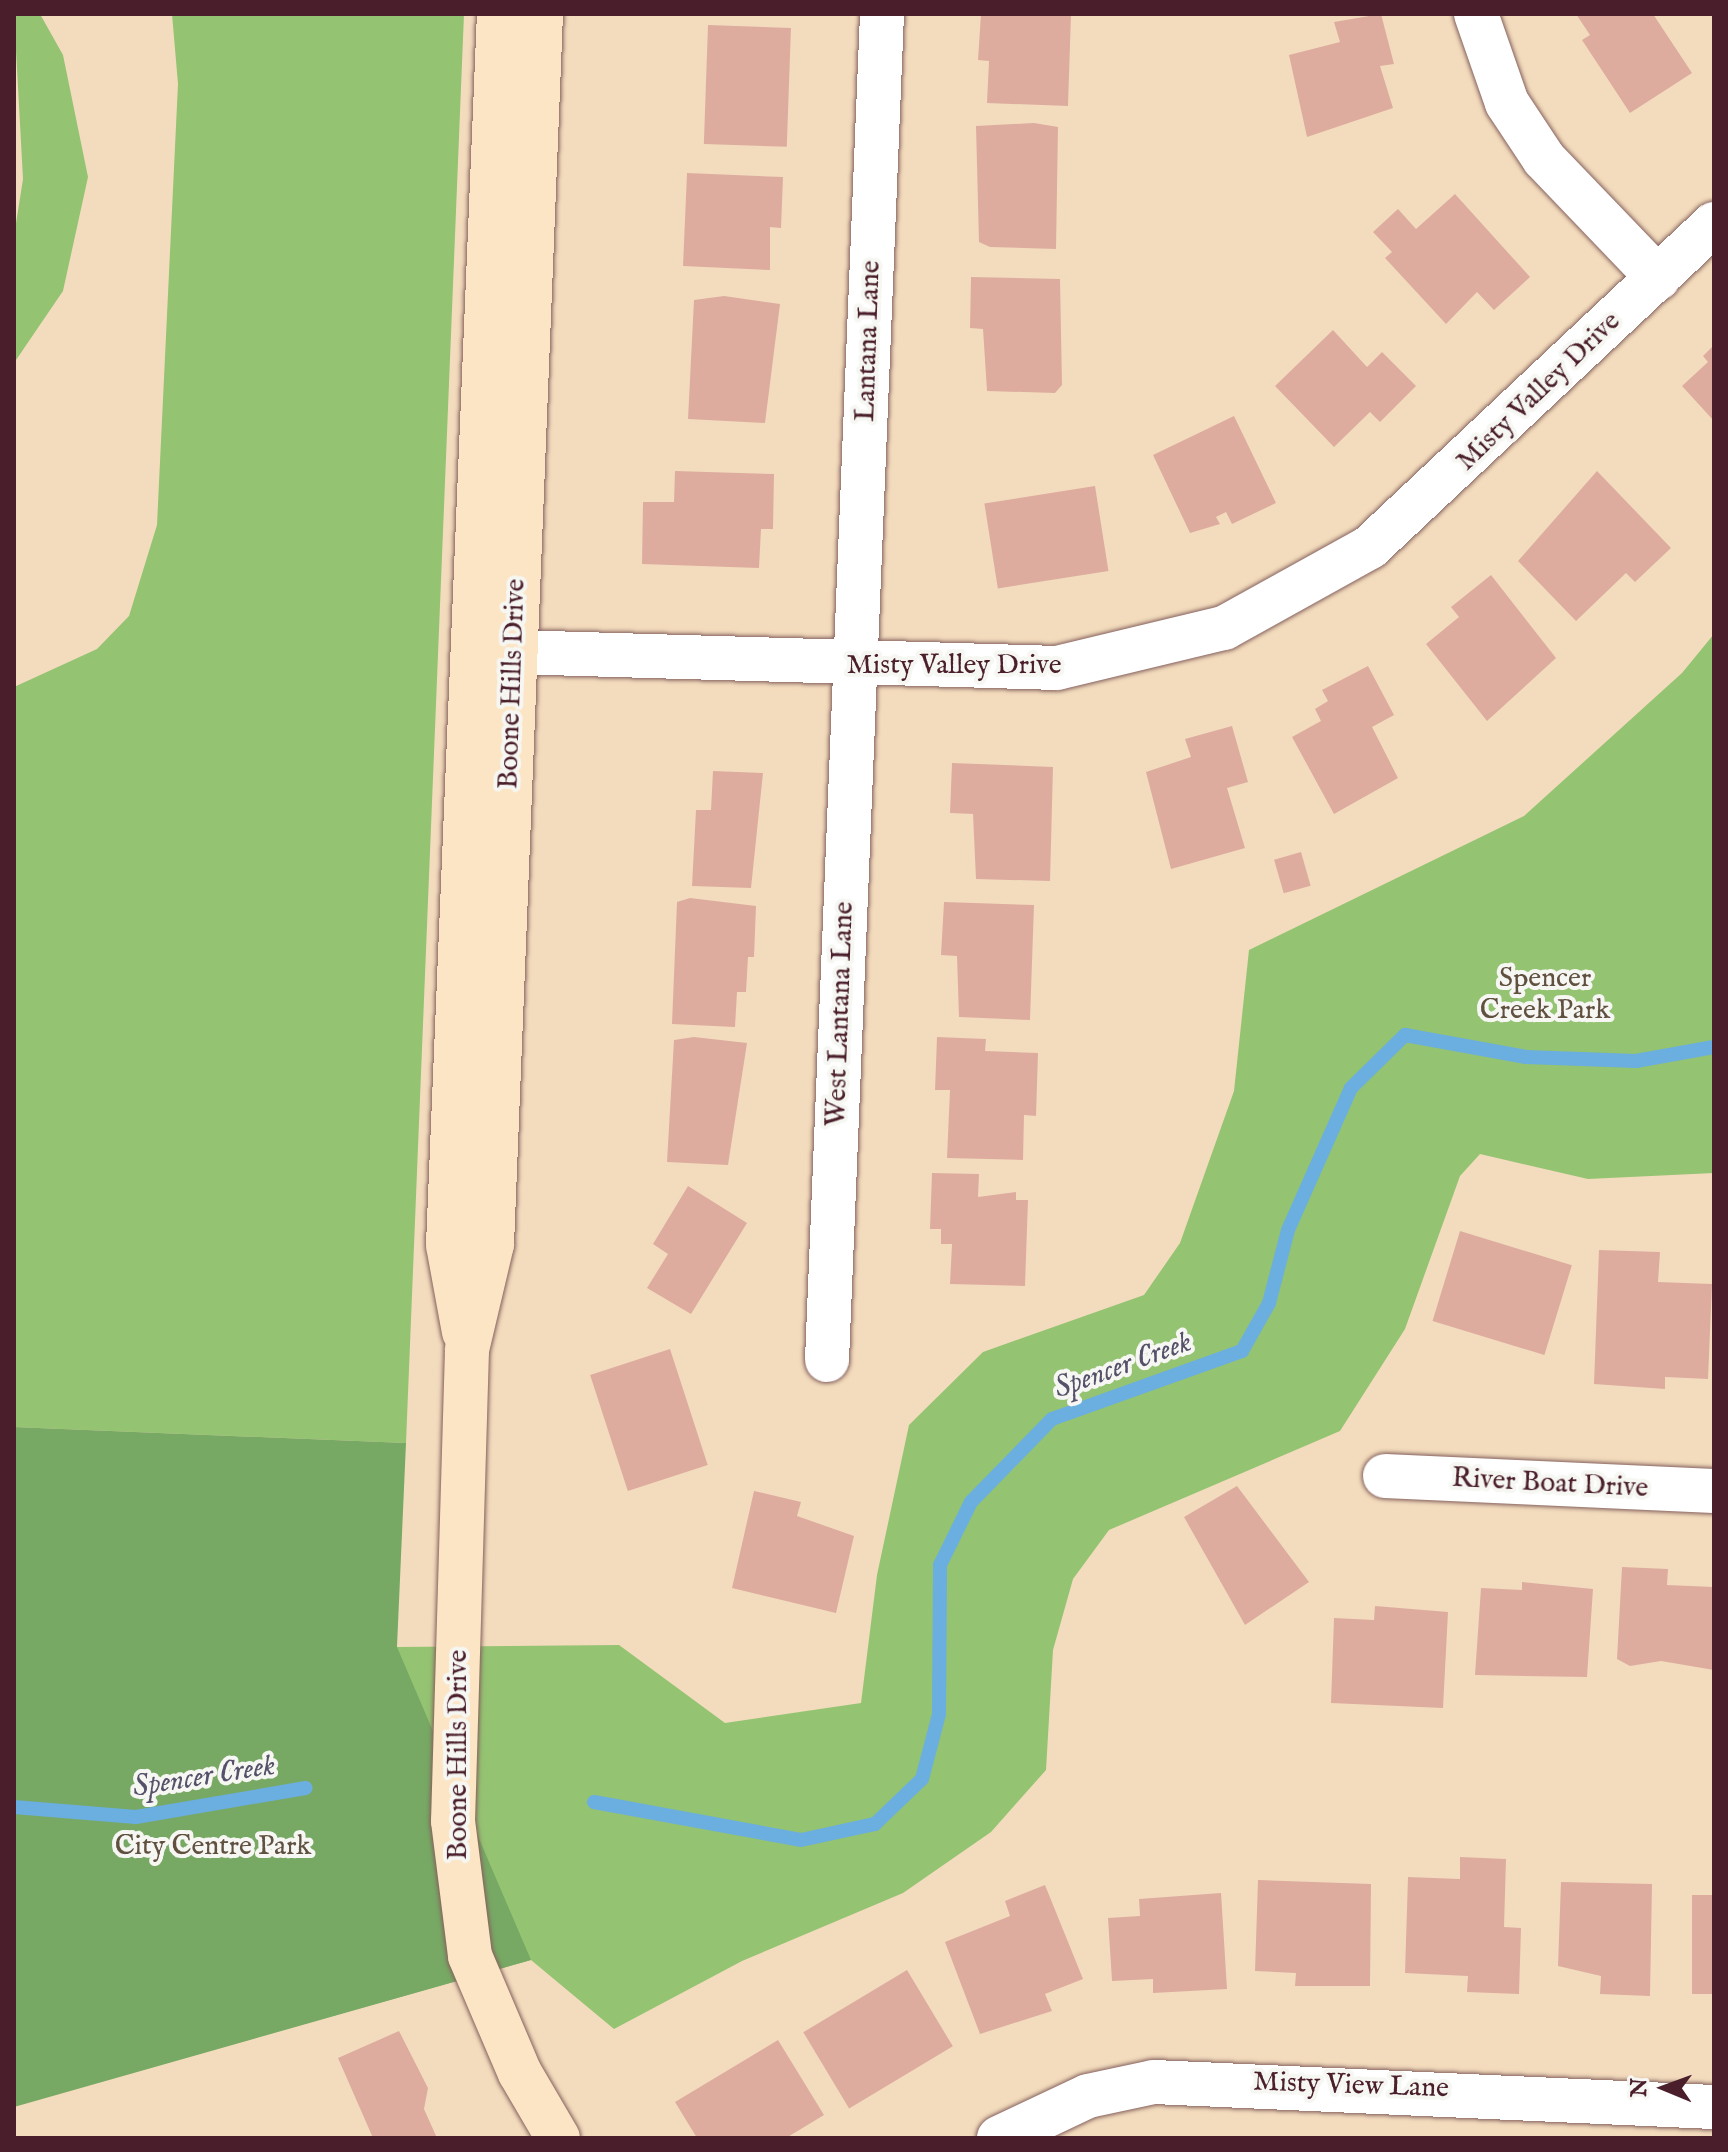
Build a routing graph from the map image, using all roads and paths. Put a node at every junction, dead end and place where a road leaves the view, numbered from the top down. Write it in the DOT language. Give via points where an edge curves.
graph roads {
  1 [pos="499,14"];
  2 [pos="541,14"];
  3 [pos="882,14"];
  4 [pos="1476,14"];
  5 [pos="1714,224"];
  6 [pos="1658,278"];
  7 [pos="493,652"];
  8 [pos="855,667"];
  9 [pos="827,1360"];
  10 [pos="1385,1476"];
  11 [pos="1714,1491"];
  12 [pos="1714,2107"];
  13 [pos="558,2138"];
  14 [pos="999,2138"];
  1 -- 7 [label="street, Boone Hills Drive"];
  2 -- 7 [label="street, Boone Hills Drive"];
  3 -- 8 [label="street, Lantana Lane"];
  4 -- 6 [label="street" via="1507,103 1544,159"];
  5 -- 6 [label="street, Misty Valley Drive"];
  6 -- 8 [label="street, Misty Valley Drive" via="1370,547 1224,628 1057,668"];
  7 -- 8 [label="street, Misty Valley Drive"];
  7 -- 13 [label="street, Boone Hills Drive" via="492,1244 467,1350 453,1737 461,1903 486,1998"];
  8 -- 9 [label="street, West Lantana Lane"];
  10 -- 11 [label="street, River Boat Drive"];
  12 -- 14 [label="street, Misty View Lane" via="1154,2082 1088,2096"];
}
